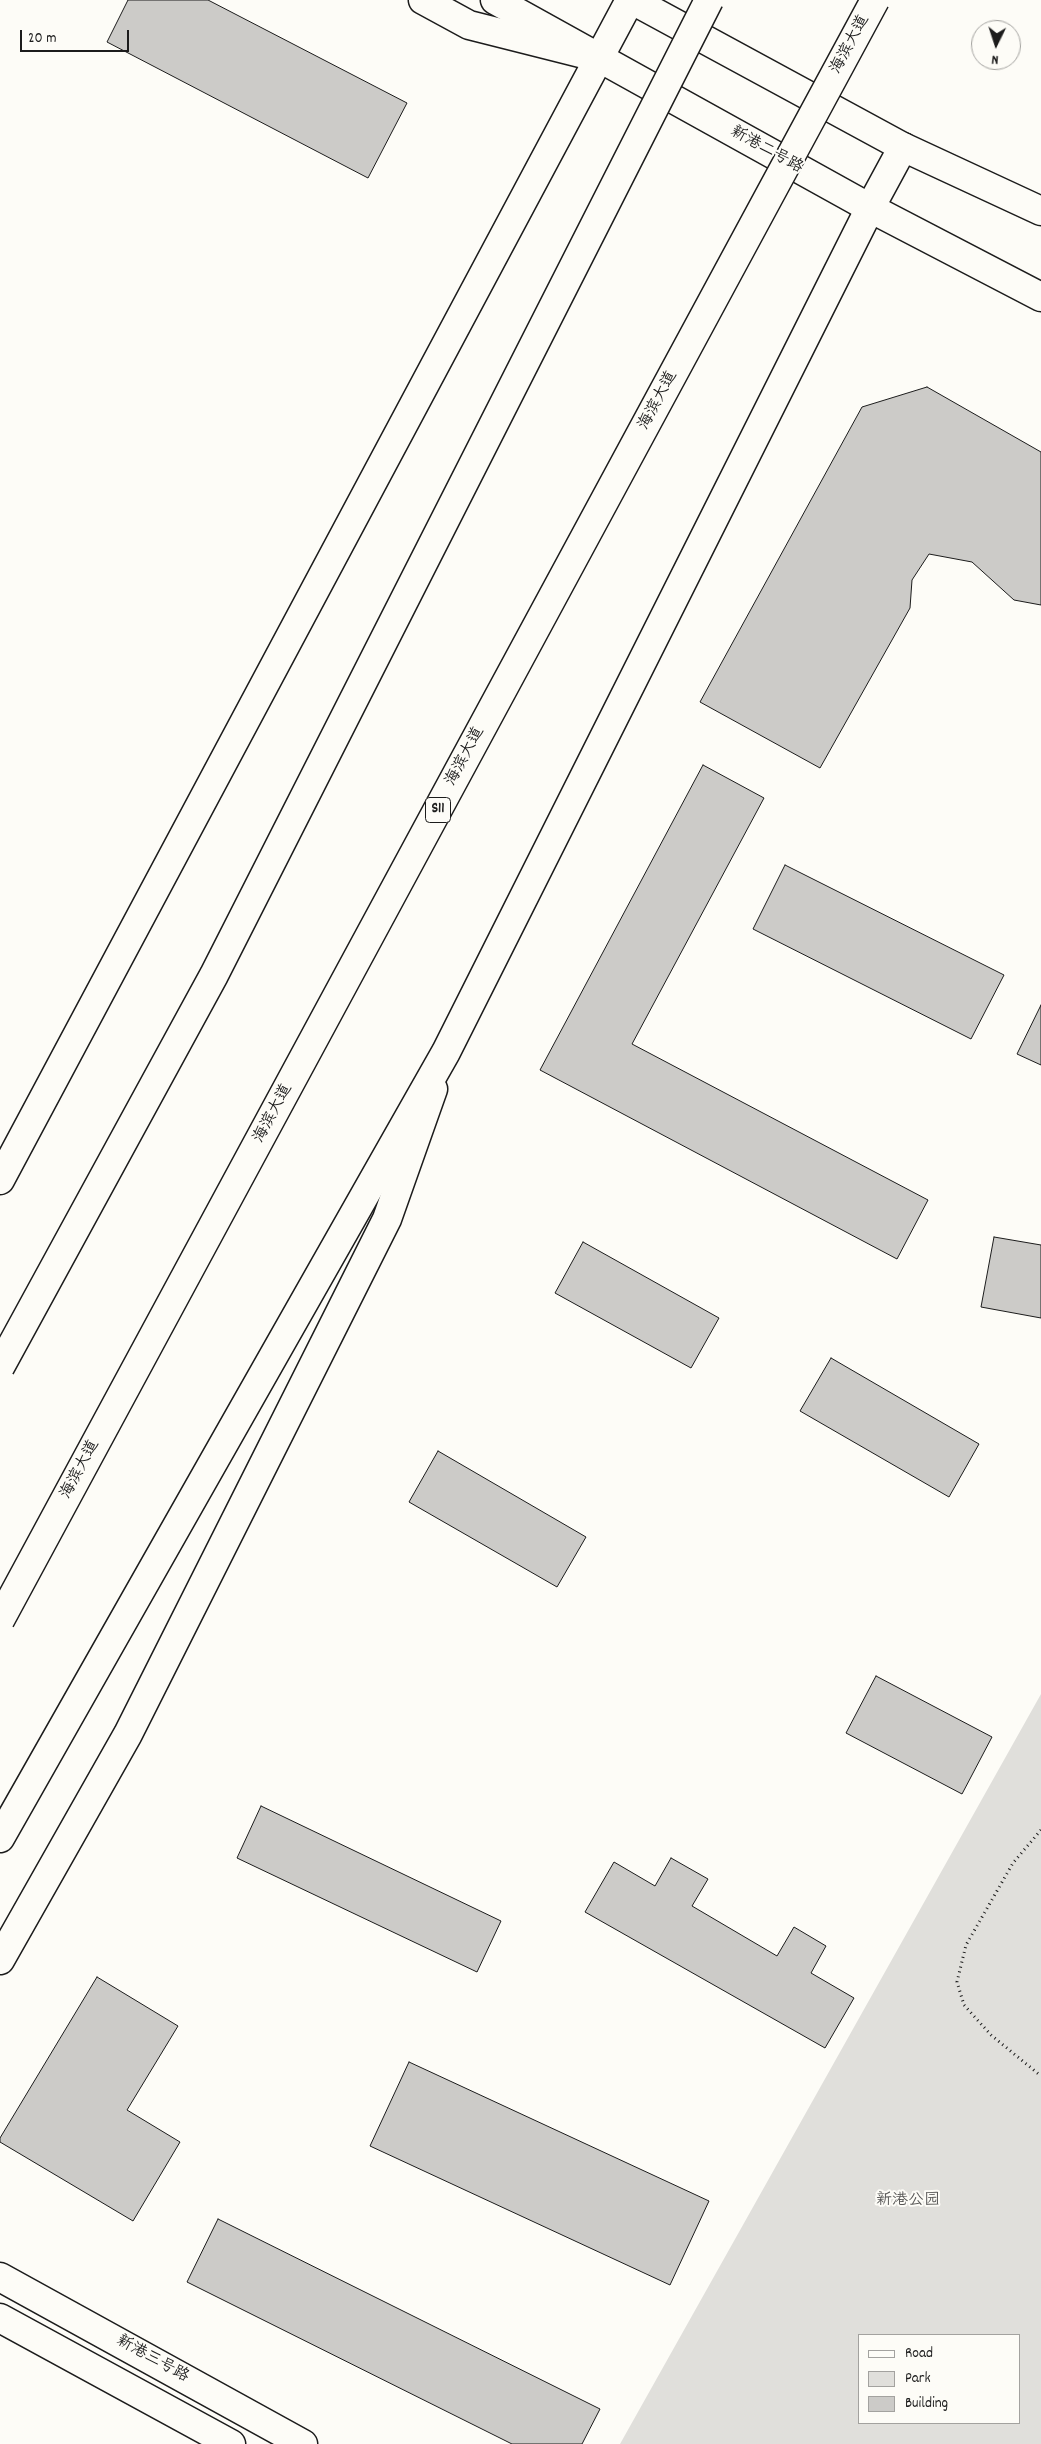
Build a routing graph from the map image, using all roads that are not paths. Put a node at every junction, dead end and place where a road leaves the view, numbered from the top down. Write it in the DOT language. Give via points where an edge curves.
graph roads {
  1 [pos="424,0"];
  2 [pos="495,0"];
  3 [pos="631,0"];
  4 [pos="709,0"];
  5 [pos="875,0"];
  6 [pos="598,58"];
  7 [pos="903,147"];
  8 [pos="870,208"];
  9 [pos="1041,211"];
  10 [pos="1041,297"];
  11 [pos="446,1052"];
  12 [pos="0,1180"];
  13 [pos="0,1367"];
  14 [pos="0,1620"];
  15 [pos="0,1838"];
  16 [pos="0,1960"];
  17 [pos="0,2276"];
  18 [pos="0,2318"];
  19 [pos="231,2444"];
  20 [pos="303,2444"];
  1 -- 6 [label="main road" via="469,25"];
  2 -- 6 [label="main road, 新港二号路"];
  3 -- 6 [label="main road"];
  3 -- 7 [label="main road"];
  4 -- 13 [label="main road, bridge" via="214,975"];
  5 -- 14 [label="main road, 海滨大道 / S11, bridge"];
  6 -- 8 [label="main road, 新港二号路"];
  6 -- 12 [label="main road"];
  7 -- 8 [label="main road"];
  7 -- 9 [label="main road"];
  8 -- 10 [label="main road, 新港二号路"];
  8 -- 11 [label="main road"];
  11 -- 15 [label="main road"];
  11 -- 16 [label="main road" via="387,1219 128,1734"];
  17 -- 20 [label="main road, 新港三号路"];
  18 -- 19 [label="main road"];
}
